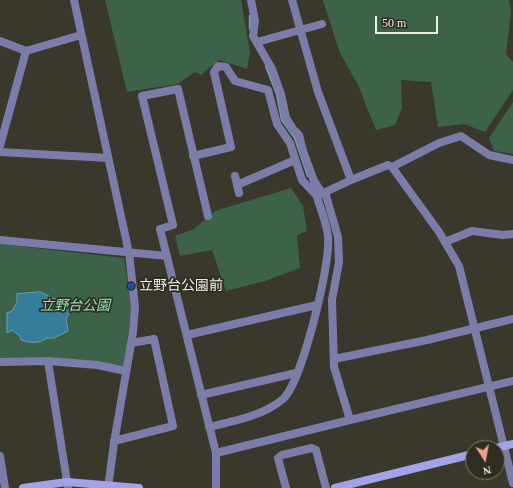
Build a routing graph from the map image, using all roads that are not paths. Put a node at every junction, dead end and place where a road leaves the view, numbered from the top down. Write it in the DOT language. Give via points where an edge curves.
graph roads {
  1 [pos="74,0"];
  2 [pos="251,0"];
  3 [pos="292,0"];
  4 [pos="322,24"];
  5 [pos="300,30"];
  6 [pos="81,35"];
  7 [pos="0,41"];
  8 [pos="257,42"];
  9 [pos="26,51"];
  10 [pos="0,146"];
  11 [pos="0,152"];
  12 [pos="194,156"];
  13 [pos="108,158"];
  14 [pos="295,160"];
  15 [pos="513,160"];
  16 [pos="392,166"];
  17 [pos="235,176"];
  18 [pos="351,180"];
  19 [pos="321,193"];
  20 [pos="208,216"];
  21 [pos="513,234"];
  22 [pos="0,240"];
  23 [pos="445,242"];
  24 [pos="129,253"];
  25 [pos="167,256"];
  26 [pos="317,305"];
  27 [pos="513,319"];
  28 [pos="475,328"];
  29 [pos="187,335"];
  30 [pos="132,344"];
  31 [pos="334,359"];
  32 [pos="48,361"];
  33 [pos="0,362"];
  34 [pos="126,370"];
  35 [pos="296,373"];
  36 [pos="513,381"];
  37 [pos="490,386"];
  38 [pos="202,394"];
  39 [pos="350,420"];
  40 [pos="209,427"];
  41 [pos="499,440"];
  42 [pos="114,441"];
  43 [pos="216,453"];
  44 [pos="0,456"];
  45 [pos="465,456"];
  46 [pos="505,461"];
  47 [pos="513,483"];
  48 [pos="67,485"];
  49 [pos="108,486"];
  50 [pos="5,488"];
  51 [pos="23,488"];
  52 [pos="139,488"];
  53 [pos="216,488"];
  54 [pos="286,488"];
  55 [pos="326,488"];
  56 [pos="335,488"];
  1 -- 6 [label="street"];
  2 -- 8 [label="street" via="255,21 253,36"];
  3 -- 5 [label="street"];
  4 -- 5 [label="street"];
  5 -- 8 [label="street"];
  5 -- 18 [label="street" via="318,92"];
  6 -- 9 [label="street"];
  6 -- 13 [label="street"];
  7 -- 9 [label="street"];
  8 -- 19 [label="street" via="272,69 286,118 299,135 314,181"];
  9 -- 10 [label="street"];
  11 -- 13 [label="street"];
  12 -- 14 [label="street" via="231,147 214,72 218,66 226,67 235,81 268,90 277,124 290,143"];
  12 -- 20 [label="street"];
  12 -- 25 [label="street" via="178,89 142,96 173,225 160,229"];
  13 -- 24 [label="street"];
  14 -- 17 [label="street" via="238,189"];
  14 -- 19 [label="street" via="302,180"];
  15 -- 16 [label="street" via="489,155 461,136 439,142"];
  16 -- 18 [label="street" via="388,165"];
  16 -- 23 [label="street"];
  18 -- 19 [label="street"];
  19 -- 26 [label="street" via="328,252"];
  19 -- 31 [label="street" via="338,237 338,262 332,300"];
  21 -- 23 [label="street" via="472,231"];
  22 -- 24 [label="street"];
  23 -- 28 [label="street" via="459,266"];
  24 -- 25 [label="street"];
  24 -- 30 [label="street" via="135,307"];
  25 -- 29 [label="street"];
  26 -- 29 [label="street"];
  26 -- 35 [label="street"];
  27 -- 28 [label="street"];
  28 -- 31 [label="street"];
  28 -- 37 [label="street"];
  29 -- 38 [label="street"];
  30 -- 34 [label="street"];
  30 -- 42 [label="street" via="154,339 173,426"];
  31 -- 39 [label="street" via="334,367"];
  32 -- 33 [label="street"];
  32 -- 34 [label="street"];
  32 -- 48 [label="street"];
  34 -- 42 [label="street"];
  35 -- 38 [label="street"];
  35 -- 40 [label="street" via="290,390 274,405 243,420"];
  36 -- 37 [label="street"];
  37 -- 39 [label="street"];
  37 -- 41 [label="street"];
  38 -- 40 [label="street"];
  39 -- 43 [label="street"];
  40 -- 43 [label="street"];
  42 -- 49 [label="street"];
  43 -- 53 [label="street"];
  44 -- 50 [label="street"];
  45 -- 56 [label="street"];
  46 -- 47 [label="street"];
  48 -- 49 [label="street"];
  48 -- 51 [label="street"];
  49 -- 52 [label="street"];
  54 -- 55 [label="street" via="278,458 312,448 316,450"];
}
